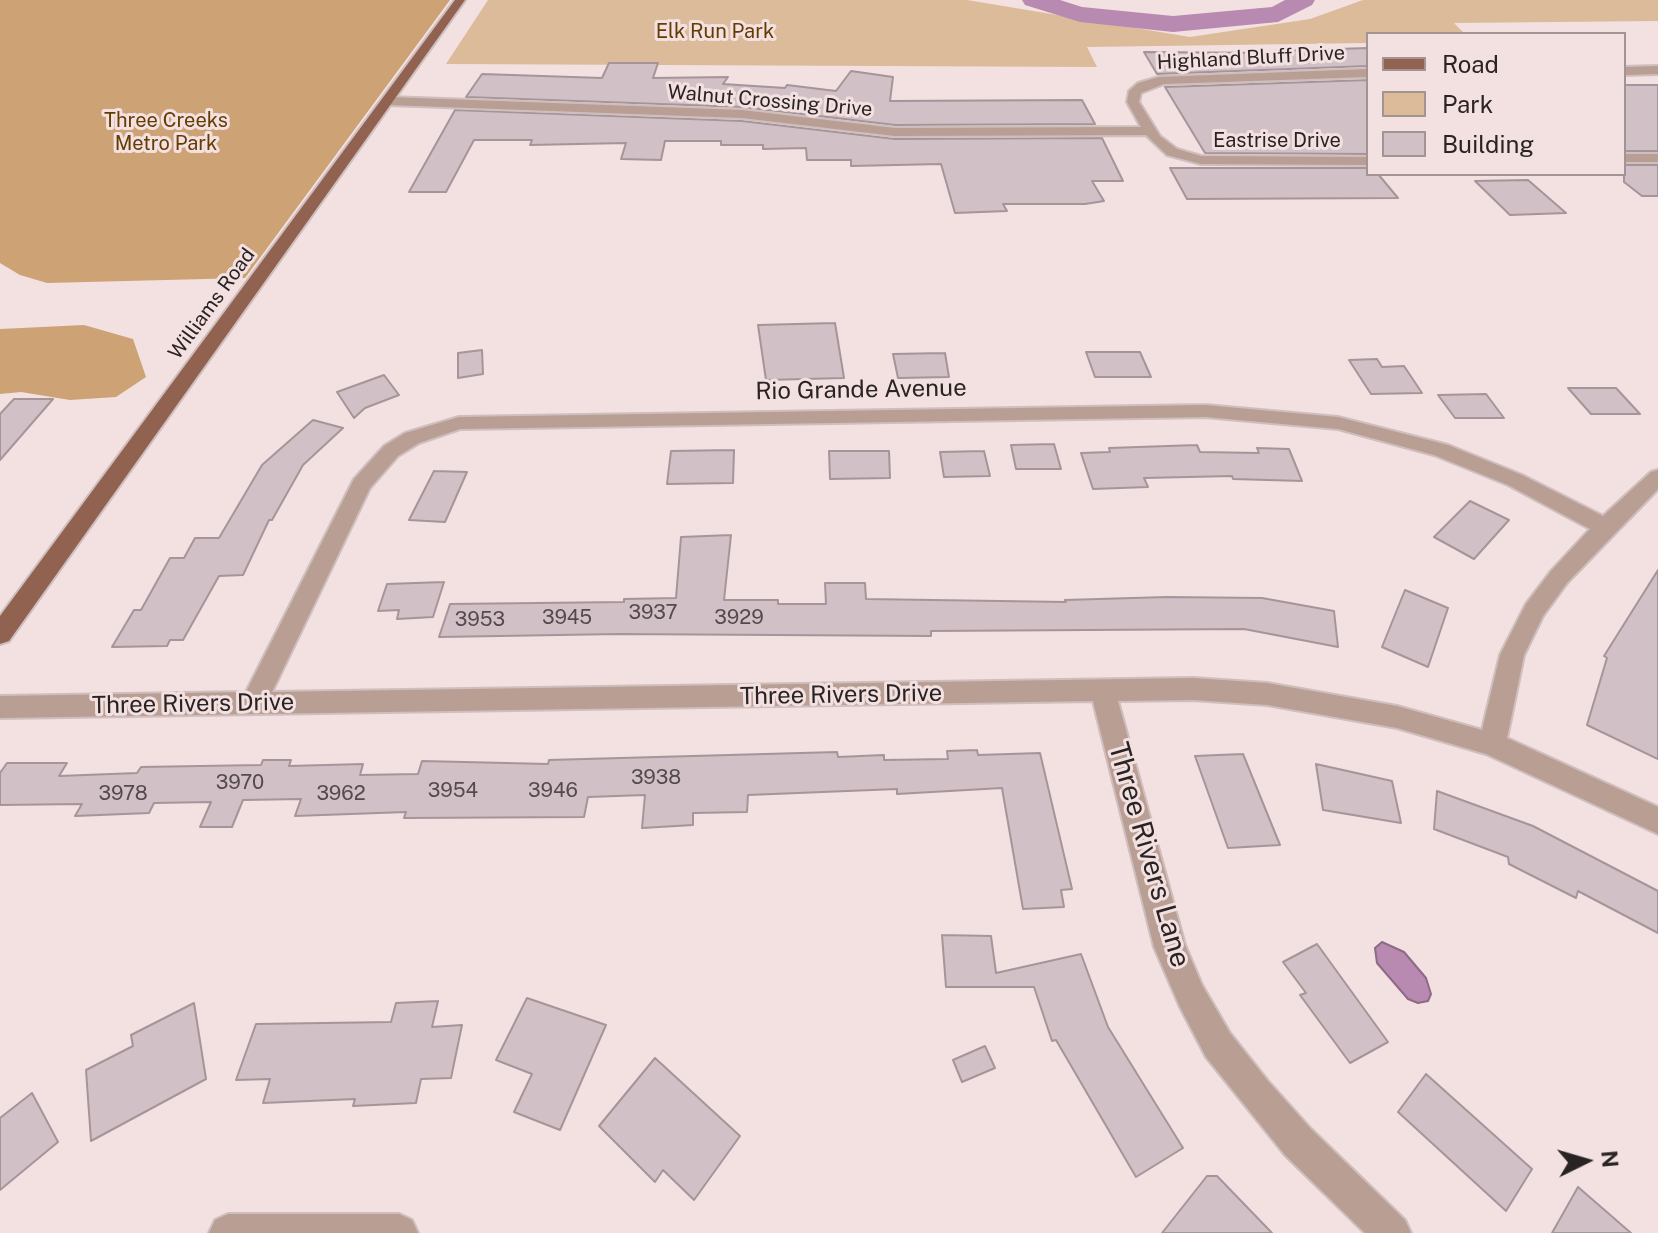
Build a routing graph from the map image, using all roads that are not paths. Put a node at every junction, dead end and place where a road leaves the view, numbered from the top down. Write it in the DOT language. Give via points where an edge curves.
graph roads {
  1 [pos="460,0"];
  2 [pos="1658,70"];
  3 [pos="1626,71"];
  4 [pos="1366,73"];
  5 [pos="389,101"];
  6 [pos="1148,131"];
  7 [pos="1626,158"];
  8 [pos="1658,158"];
  9 [pos="1366,161"];
  10 [pos="1658,477"];
  11 [pos="1605,527"];
  12 [pos="0,634"];
  13 [pos="1103,691"];
  14 [pos="254,703"];
  15 [pos="0,707"];
  16 [pos="1492,744"];
  17 [pos="1658,821"];
  18 [pos="308,1231"];
  19 [pos="228,1233"];
  20 [pos="399,1233"];
  21 [pos="1392,1233"];
  1 -- 5 [label="main road, Williams Road"];
  2 -- 3 [label="street"];
  4 -- 6 [label="street, Highland Bluff Drive" via="1151,82 1133,96"];
  5 -- 6 [label="street, Walnut Crossing Drive" via="704,112 895,132"];
  5 -- 12 [label="main road, Williams Road"];
  6 -- 9 [label="street, Eastrise Drive" via="1172,152 1201,160"];
  7 -- 8 [label="street"];
  10 -- 11 [label="street"];
  11 -- 14 [label="street, Rio Grande Avenue" via="1515,480 1441,450 1352,426 1275,415 1205,411 459,423 412,438 391,451 361,484"];
  11 -- 16 [label="street" via="1559,577 1528,622 1512,655"];
  13 -- 14 [label="street, Three Rivers Drive"];
  13 -- 16 [label="street, Three Rivers Drive" via="1267,694 1397,717"];
  13 -- 21 [label="street, Three Rivers Lane" via="1170,947 1191,996 1218,1045 1256,1093 1298,1142"];
  14 -- 15 [label="street, Three Rivers Drive"];
  16 -- 17 [label="street, Three Rivers Drive"];
  18 -- 19 [label="street"];
  18 -- 20 [label="street"];
}
